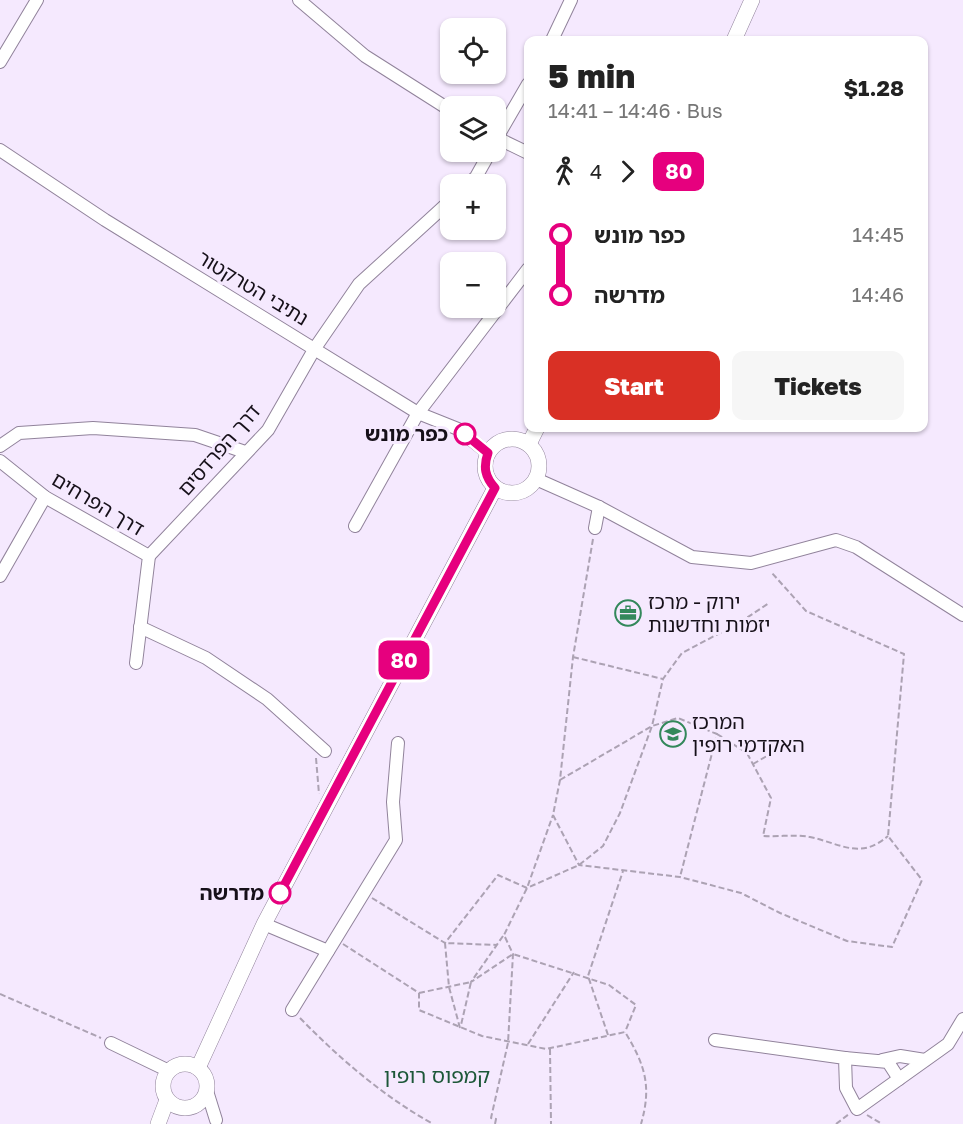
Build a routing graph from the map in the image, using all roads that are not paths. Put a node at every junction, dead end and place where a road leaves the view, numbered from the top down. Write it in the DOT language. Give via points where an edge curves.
graph roads {
  1 [pos="37,0"];
  2 [pos="299,0"];
  3 [pos="571,0"];
  4 [pos="752,0"];
  5 [pos="554,36"];
  6 [pos="736,36"];
  7 [pos="0,62"];
  8 [pos="524,91"];
  9 [pos="440,104"];
  10 [pos="506,122"];
  11 [pos="506,143"];
  12 [pos="0,150"];
  13 [pos="524,151"];
  14 [pos="440,210"];
  15 [pos="524,273"];
  16 [pos="315,348"];
  17 [pos="418,412"];
  18 [pos="535,432"];
  19 [pos="529,444"];
  20 [pos="0,446"];
  21 [pos="245,452"];
  22 [pos="488,453"];
  23 [pos="0,461"];
  24 [pos="536,479"];
  25 [pos="495,488"];
  26 [pos="45,497"];
  27 [pos="599,507"];
  28 [pos="355,526"];
  29 [pos="595,528"];
  30 [pos="149,556"];
  31 [pos="0,576"];
  32 [pos="963,615"];
  33 [pos="140,627"];
  34 [pos="136,663"];
  35 [pos="398,742"];
  36 [pos="325,751"];
  37 [pos="264,924"];
  38 [pos="328,951"];
  39 [pos="292,1010"];
  40 [pos="963,1019"];
  41 [pos="715,1040"];
  42 [pos="111,1043"];
  43 [pos="845,1058"];
  44 [pos="882,1060"];
  45 [pos="925,1060"];
  46 [pos="198,1068"];
  47 [pos="169,1071"];
  48 [pos="899,1079"];
  49 [pos="167,1100"];
  50 [pos="198,1101"];
  51 [pos="218,1122"];
  52 [pos="158,1124"];
  53 [pos="167,1124"];
  1 -- 7 [label="street"];
  2 -- 9 [label="street" via="365,56"];
  3 -- 5 [label="street"];
  4 -- 6 [label="main road"];
  8 -- 10 [label="street"];
  11 -- 13 [label="street"];
  12 -- 16 [label="street, נתיבי הטרקטור" via="105,220"];
  14 -- 16 [label="street, דרך הפרדסים" via="359,284"];
  15 -- 17 [label="street"];
  16 -- 17 [label="street, נתיבי הטרקטור"];
  16 -- 21 [label="street, דרך הפרדסים" via="268,430"];
  17 -- 22 [label="street, נתיבי הטרקטור" via="458,429"];
  17 -- 28 [label="street"];
  18 -- 19 [label="main road"];
  19 -- 22 [label="main road" via="506,439"];
  19 -- 24 [label="main road" via="538,456"];
  20 -- 21 [label="street" via="19,433 93,428 195,435"];
  21 -- 30 [label="street, דרך הפרדסים"];
  22 -- 25 [label="main road" via="486,476"];
  23 -- 26 [label="street, דרך הפרחים"];
  24 -- 25 [label="main road" via="513,493"];
  24 -- 27 [label="street"];
  25 -- 37 [label="main road"];
  26 -- 30 [label="street, דרך הפרחים"];
  26 -- 31 [label="street"];
  27 -- 29 [label="street"];
  27 -- 32 [label="street" via="692,557 735,563 751,563 836,540 856,547"];
  30 -- 33 [label="street, דרך הפרחים"];
  33 -- 34 [label="street, דרך הפרחים"];
  33 -- 36 [label="street" via="206,658 267,699"];
  35 -- 38 [label="street" via="393,802 396,840"];
  37 -- 38 [label="street"];
  37 -- 46 [label="main road"];
  38 -- 39 [label="street"];
  40 -- 45 [label="street" via="948,1044"];
  41 -- 43 [label="street"];
  42 -- 47 [label="street"];
  43 -- 44 [label="street"];
  43 -- 48 [label="street" via="846,1088 857,1109"];
  44 -- 45 [label="street" via="900,1056"];
  44 -- 48 [label="street" via="891,1064"];
  45 -- 48 [label="street"];
  46 -- 47 [label="main road" via="186,1064"];
  46 -- 50 [label="main road" via="206,1078"];
  47 -- 49 [label="main road" via="163,1085"];
  49 -- 50 [label="main road" via="173,1105"];
  49 -- 52 [label="main road"];
  50 -- 51 [label="street"];
  50 -- 53 [label="main road"];
}
